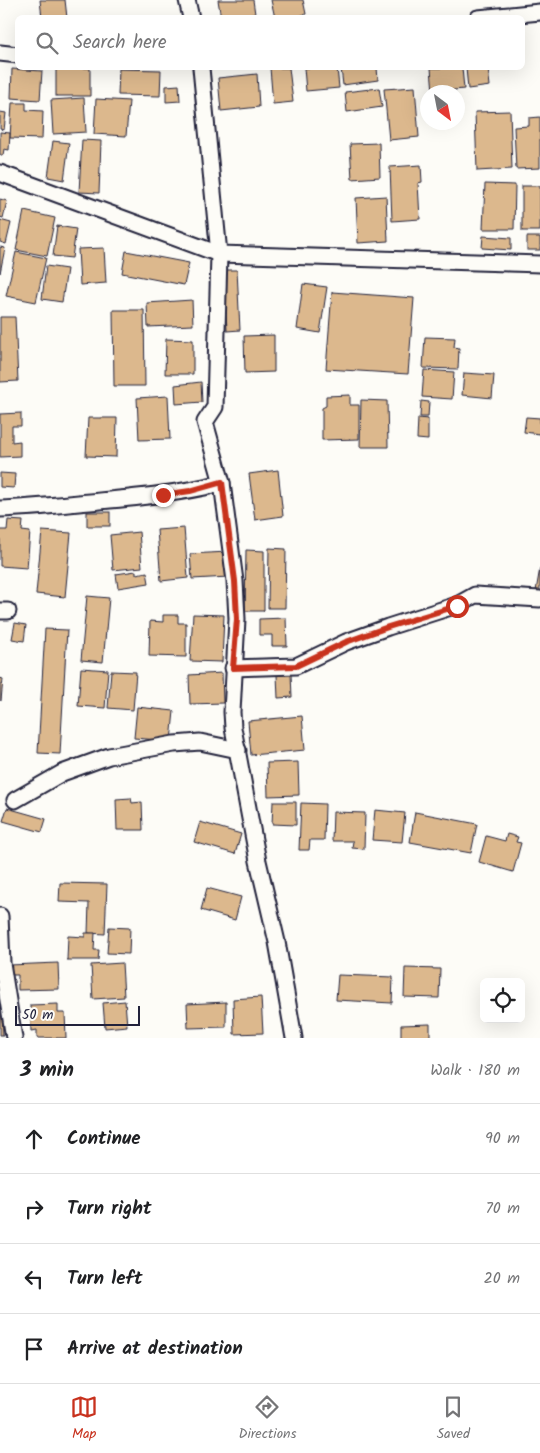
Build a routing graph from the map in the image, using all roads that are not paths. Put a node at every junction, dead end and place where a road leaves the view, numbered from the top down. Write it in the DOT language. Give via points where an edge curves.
graph roads {
  1 [pos="187,0"];
  2 [pos="534,8"];
  3 [pos="190,15"];
  4 [pos="495,15"];
  5 [pos="0,53"];
  6 [pos="15,55"];
  7 [pos="201,70"];
  8 [pos="0,173"];
  9 [pos="219,254"];
  10 [pos="540,264"];
  11 [pos="222,482"];
  12 [pos="0,509"];
  13 [pos="540,598"];
  14 [pos="233,668"];
  15 [pos="238,750"];
  16 [pos="15,800"];
  17 [pos="0,916"];
  18 [pos="14,1038"];
  19 [pos="294,1038"];
  1 -- 3 [label="street"];
  2 -- 4 [label="street"];
  5 -- 6 [label="street"];
  7 -- 9 [label="street"];
  8 -- 9 [label="street"];
  9 -- 10 [label="street"];
  9 -- 11 [label="street" via="214,407 205,422"];
  11 -- 12 [label="street" via="163,495"];
  11 -- 14 [label="street" via="235,581 237,619"];
  13 -- 14 [label="street" via="475,595 457,606 346,642 296,666"];
  14 -- 15 [label="street" via="232,712"];
  15 -- 16 [label="street" via="200,742 109,756 62,773"];
  15 -- 19 [label="street"];
  17 -- 18 [label="street" via="2,963"];
}
